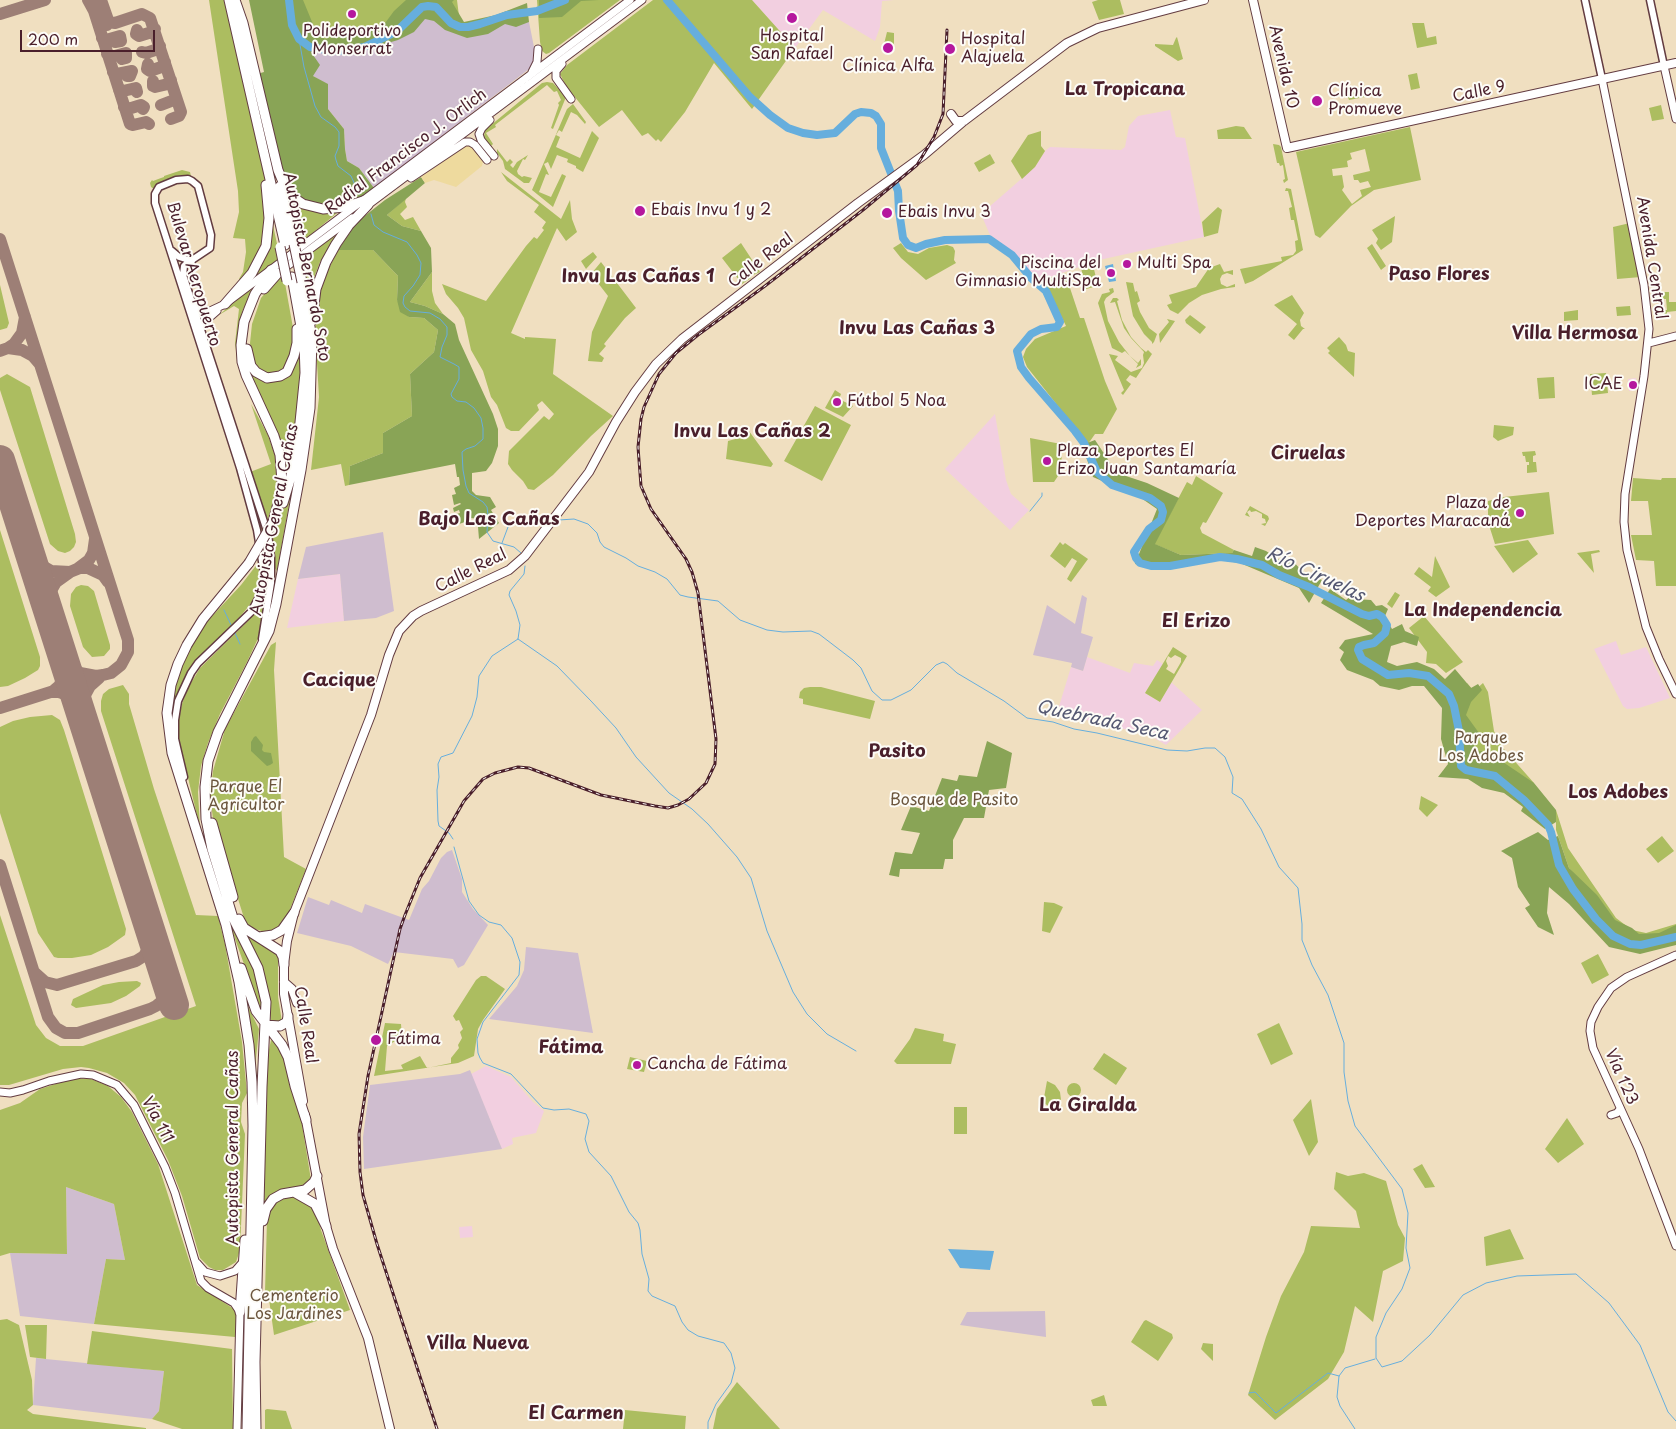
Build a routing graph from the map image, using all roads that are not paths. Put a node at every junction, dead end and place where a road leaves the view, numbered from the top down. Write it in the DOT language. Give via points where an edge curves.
graph roads {
  1 [pos="229,0"];
  2 [pos="234,0"];
  3 [pos="630,0"];
  4 [pos="642,0"];
  5 [pos="1204,0"];
  6 [pos="1253,0"];
  7 [pos="1585,0"];
  8 [pos="1650,0"];
  9 [pos="574,52"];
  10 [pos="552,59"];
  11 [pos="1676,63"];
  12 [pos="1664,66"];
  13 [pos="529,76"];
  14 [pos="543,76"];
  15 [pos="1602,79"];
  16 [pos="571,99"];
  17 [pos="256,109"];
  18 [pos="951,114"];
  19 [pos="1676,119"];
  20 [pos="964,122"];
  21 [pos="1286,144"];
  22 [pos="494,156"];
  23 [pos="486,160"];
  24 [pos="265,180"];
  25 [pos="377,199"];
  26 [pos="367,203"];
  27 [pos="287,245"];
  28 [pos="169,248"];
  29 [pos="192,260"];
  30 [pos="274,271"];
  31 [pos="291,277"];
  32 [pos="225,304"];
  33 [pos="194,307"];
  34 [pos="200,326"];
  35 [pos="297,329"];
  36 [pos="1676,336"];
  37 [pos="308,341"];
  38 [pos="1648,344"];
  39 [pos="301,353"];
  40 [pos="308,373"];
  41 [pos="273,522"];
  42 [pos="261,648"];
  43 [pos="1676,694"];
  44 [pos="204,798"];
  45 [pos="198,834"];
  46 [pos="294,913"];
  47 [pos="226,925"];
  48 [pos="258,937"];
  49 [pos="1676,955"];
  50 [pos="284,965"];
  51 [pos="284,982"];
  52 [pos="297,1003"];
  53 [pos="288,1016"];
  54 [pos="266,1025"];
  55 [pos="0,1092"];
  56 [pos="1620,1109"];
  57 [pos="1611,1115"];
  58 [pos="306,1120"];
  59 [pos="252,1160"];
  60 [pos="316,1176"];
  61 [pos="294,1192"];
  62 [pos="326,1226"];
  63 [pos="1676,1246"];
  64 [pos="195,1260"];
  65 [pos="242,1263"];
  66 [pos="258,1304"];
  67 [pos="240,1312"];
  68 [pos="237,1429"];
  69 [pos="247,1429"];
  70 [pos="256,1429"];
  71 [pos="390,1429"];
  1 -- 17 [label="highway, Autopista Bernardo Soto"];
  2 -- 17 [label="highway, Autopista Bernardo Soto"];
  2 -- 26 [label="highway" via="243,23 278,170 288,194 303,204 323,209"];
  3 -- 10 [label="main road, Radial Francisco J. Orlich"];
  4 -- 9 [label="main road, Radial Francisco J. Orlich"];
  5 -- 20 [label="main road, Calle Real" via="1098,28 1078,37"];
  6 -- 21 [label="main road, Avenida 10"];
  7 -- 15 [label="street, Avenida Central"];
  8 -- 12 [label="street"];
  9 -- 14 [label="main road, Radial Francisco J. Orlich"];
  9 -- 16 [label="main road" via="555,76"];
  10 -- 13 [label="main road, Radial Francisco J. Orlich"];
  10 -- 13 [label="main road" via="542,57 538,49 537,62"];
  11 -- 12 [label="main road, Calle 9"];
  12 -- 15 [label="main road, Calle 9"];
  12 -- 19 [label="main road"];
  13 -- 26 [label="main road, Radial Francisco J. Orlich"];
  14 -- 22 [label="main road" via="482,128 479,137"];
  14 -- 25 [label="main road, Radial Francisco J. Orlich"];
  15 -- 21 [label="main road, Calle 9"];
  15 -- 38 [label="main road, Avenida Central" via="1646,296"];
  17 -- 24 [label="highway"];
  17 -- 27 [label="highway, Autopista Bernardo Soto"];
  18 -- 20 [label="main road" via="956,121"];
  20 -- 46 [label="main road, Calle Real" via="666,354 622,410 589,472 516,566 421,610 398,631 371,716"];
  23 -- 25 [label="main road" via="473,143 465,142"];
  24 -- 27 [label="highway, Autopista Bernardo Soto"];
  24 -- 32 [label="highway" via="270,218 266,246 252,273"];
  25 -- 26 [label="main road, Radial Francisco J. Orlich"];
  26 -- 30 [label="main road, Radial Francisco J. Orlich"];
  26 -- 37 [label="highway" via="326,262 314,298"];
  27 -- 31 [label="highway, Autopista Bernardo Soto"];
  27 -- 37 [label="highway, Autopista Bernardo Soto, bridge" via="302,282"];
  28 -- 29 [label="street" via="179,257"];
  28 -- 29 [label="street, Bulevar Aeropuerto" via="155,194 162,185 188,179 198,186 212,239 210,248"];
  28 -- 45 [label="street, Bulevar Aeropuerto" via="243,479 257,530 264,574 262,591 251,612 198,663 178,701 175,738"];
  29 -- 33 [label="street, Bulevar Aeropuerto" via="184,266 183,275"];
  30 -- 32 [label="main road, Radial Francisco J. Orlich"];
  30 -- 35 [label="highway" via="253,310 248,328 248,358 256,372 272,378 287,372 296,352"];
  30 -- 41 [label="highway" via="255,294 244,322 241,345 246,375 274,436 282,462 280,496"];
  31 -- 35 [label="highway, Autopista Bernardo Soto"];
  31 -- 37 [label="highway, Autopista Bernardo Soto"];
  31 -- 40 [label="highway, Autopista Bernardo Soto"];
  32 -- 33 [label="main road, Radial Francisco J. Orlich" via="208,312"];
  32 -- 34 [label="main road"];
  33 -- 34 [label="street, Bulevar Aeropuerto"];
  34 -- 42 [label="street, Bulevar Aeropuerto" via="269,540 272,583"];
  35 -- 39 [label="highway, Autopista Bernardo Soto"];
  36 -- 38 [label="main road"];
  37 -- 40 [label="highway, Autopista Bernardo Soto"];
  38 -- 43 [label="main road, Avenida Central" via="1626,482 1624,522 1630,566 1646,627"];
  39 -- 40 [label="highway, Autopista General Cañas"];
  40 -- 41 [label="highway, Autopista General Cañas" via="290,480"];
  40 -- 42 [label="highway, Autopista General Cañas" via="310,408 301,470 273,616"];
  41 -- 45 [label="highway, Autopista General Cañas, bridge" via="249,562 194,633 171,686 170,738"];
  42 -- 44 [label="highway, Autopista General Cañas" via="213,745"];
  44 -- 48 [label="highway" via="239,919 244,928"];
  44 -- 54 [label="highway, Autopista General Cañas" via="208,831 231,910 264,986"];
  45 -- 47 [label="highway, Autopista General Cañas"];
  46 -- 48 [label="highway" via="282,930"];
  46 -- 50 [label="main road, Calle Real"];
  47 -- 54 [label="highway" via="256,1012"];
  47 -- 59 [label="highway, Autopista General Cañas" via="249,1045"];
  48 -- 50 [label="highway" via="280,951"];
  49 -- 56 [label="main road, Vía 123" via="1611,988 1591,1022 1592,1048"];
  50 -- 51 [label="main road, Calle Real"];
  51 -- 52 [label="main road" via="292,989"];
  51 -- 53 [label="main road, Calle Real"];
  53 -- 54 [label="highway" via="287,1022 280,1026"];
  53 -- 58 [label="main road, Calle Real"];
  54 -- 58 [label="highway" via="288,1057"];
  54 -- 66 [label="highway, Autopista General Cañas" via="262,1051"];
  55 -- 64 [label="main road, Vía 111" via="10,1093 81,1074 93,1075 117,1085 134,1105 165,1167"];
  56 -- 57 [label="main road"];
  56 -- 63 [label="main road, Vía 123"];
  58 -- 60 [label="main road, Calle Real"];
  59 -- 65 [label="highway"];
  59 -- 69 [label="highway, Autopista General Cañas"];
  60 -- 61 [label="highway" via="305,1190"];
  60 -- 62 [label="main road, Calle Real"];
  61 -- 62 [label="highway" via="315,1204"];
  61 -- 66 [label="highway" via="277,1196 266,1210"];
  62 -- 71 [label="main road, Calle Real" via="368,1338"];
  64 -- 65 [label="main road" via="205,1272 215,1276 230,1274"];
  64 -- 67 [label="main road, Vía 111" via="203,1284 234,1303"];
  65 -- 67 [label="highway"];
  66 -- 70 [label="highway, Autopista General Cañas"];
  67 -- 68 [label="main road"];
}
